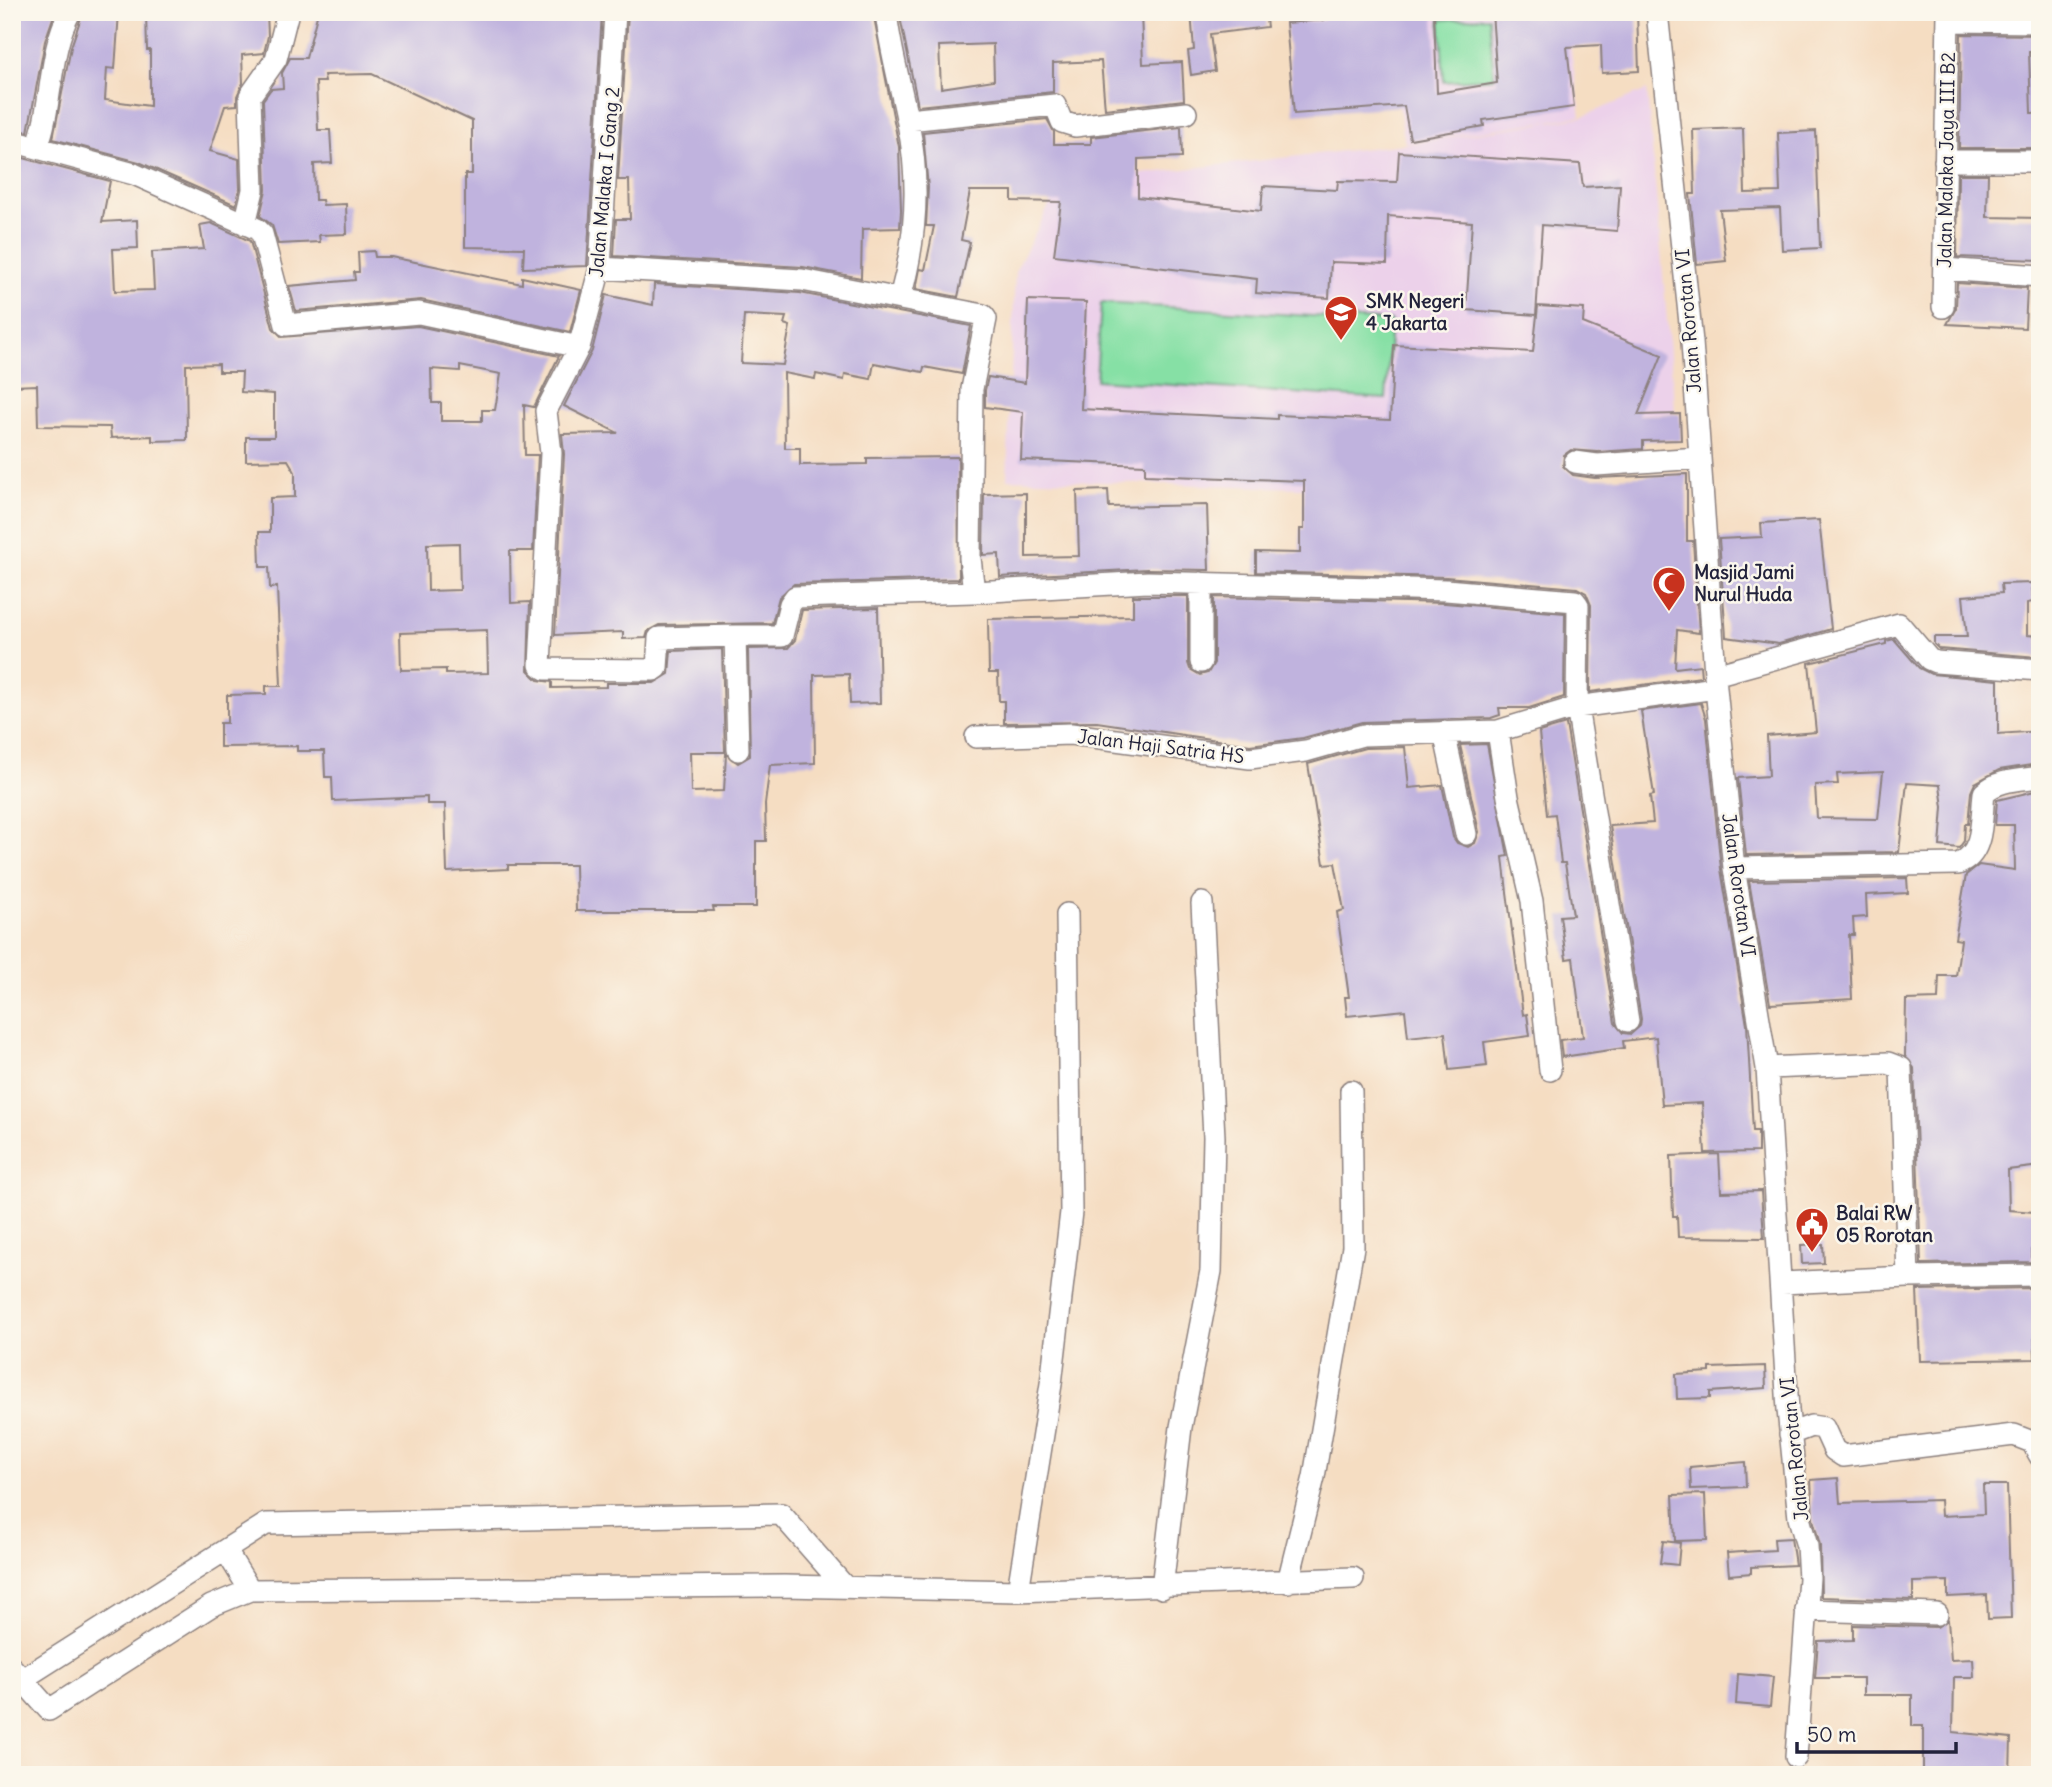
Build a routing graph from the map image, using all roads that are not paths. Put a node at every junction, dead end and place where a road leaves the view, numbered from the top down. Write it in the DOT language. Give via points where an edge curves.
graph roads {
  1 [pos="71,12"];
  2 [pos="288,12"];
  3 [pos="615,12"];
  4 [pos="886,12"];
  5 [pos="1657,12"];
  6 [pos="1948,17"];
  7 [pos="2040,22"];
  8 [pos="1186,113"];
  9 [pos="908,120"];
  10 [pos="12,141"];
  11 [pos="37,148"];
  12 [pos="1945,161"];
  13 [pos="2040,161"];
  14 [pos="251,227"];
  15 [pos="600,268"];
  16 [pos="1944,269"];
  17 [pos="2040,276"];
  18 [pos="900,298"];
  19 [pos="1943,307"];
  20 [pos="579,347"];
  21 [pos="1699,458"];
  22 [pos="1575,463"];
  23 [pos="1201,583"];
  24 [pos="974,592"];
  25 [pos="735,636"];
  26 [pos="1201,662"];
  27 [pos="2040,670"];
  28 [pos="1715,681"];
  29 [pos="1577,707"];
  30 [pos="1444,732"];
  31 [pos="1499,732"];
  32 [pos="976,737"];
  33 [pos="738,750"];
  34 [pos="2040,777"];
  35 [pos="1466,834"];
  36 [pos="1734,868"];
  37 [pos="1202,902"];
  38 [pos="1067,914"];
  39 [pos="1628,1021"];
  40 [pos="1767,1068"];
  41 [pos="1550,1070"];
  42 [pos="1351,1091"];
  43 [pos="2040,1275"];
  44 [pos="1908,1276"];
  45 [pos="1782,1283"];
  46 [pos="1790,1434"];
  47 [pos="2040,1456"];
  48 [pos="226,1550"];
  49 [pos="1353,1578"];
  50 [pos="1288,1582"];
  51 [pos="844,1586"];
  52 [pos="1163,1588"];
  53 [pos="250,1590"];
  54 [pos="1018,1591"];
  55 [pos="1806,1610"];
  56 [pos="1937,1614"];
  57 [pos="18,1673"];
  58 [pos="1796,1758"];
  1 -- 11 [label="street" via="62,27 47,122"];
  2 -- 14 [label="street" via="276,59 250,96"];
  3 -- 15 [label="street, Jalan Malaka I Gang 2"];
  4 -- 9 [label="street"];
  5 -- 21 [label="street, Jalan Rorotan VI" via="1692,342"];
  6 -- 7 [label="street"];
  6 -- 12 [label="street, Jalan Malaka Jaya III B2"];
  8 -- 9 [label="street" via="1075,126 1062,121 1055,105"];
  9 -- 18 [label="street" via="915,191 911,261"];
  10 -- 11 [label="street"];
  11 -- 14 [label="street" via="134,174"];
  12 -- 13 [label="street"];
  12 -- 16 [label="street, Jalan Malaka Jaya III B2"];
  14 -- 20 [label="street" via="262,234 286,325 419,313"];
  15 -- 18 [label="street" via="802,280"];
  15 -- 20 [label="street, Jalan Malaka I Gang 2"];
  16 -- 17 [label="street"];
  16 -- 19 [label="street, Jalan Malaka Jaya III B2"];
  18 -- 24 [label="street" via="986,319 972,389 970,558"];
  20 -- 25 [label="street, Jalan Malaka I Gang 2" via="546,411 551,453 540,667 654,670 659,638"];
  21 -- 22 [label="street"];
  21 -- 28 [label="street, Jalan Rorotan VI"];
  23 -- 24 [label="street"];
  23 -- 26 [label="street"];
  23 -- 29 [label="street" via="1446,590 1575,601"];
  24 -- 25 [label="street" via="795,597 782,636"];
  25 -- 33 [label="street"];
  27 -- 28 [label="street, Jalan Haji Satria HS" via="1936,662 1899,624"];
  28 -- 29 [label="street, Jalan Haji Satria HS"];
  28 -- 36 [label="street, Jalan Rorotan VI"];
  29 -- 31 [label="street, Jalan Haji Satria HS"];
  29 -- 39 [label="street"];
  30 -- 31 [label="street, Jalan Haji Satria HS"];
  30 -- 32 [label="street, Jalan Haji Satria HS" via="1363,735 1306,751 1250,758 1071,734"];
  30 -- 35 [label="street"];
  31 -- 41 [label="street" via="1508,797 1532,901"];
  34 -- 36 [label="street" via="2003,782 1983,793 1977,849 1971,859 1958,864"];
  36 -- 40 [label="street, Jalan Rorotan VI"];
  37 -- 52 [label="street" via="1214,1137 1212,1271 1181,1427"];
  38 -- 54 [label="street" via="1071,1212 1051,1384"];
  40 -- 44 [label="street" via="1888,1063 1901,1068"];
  40 -- 45 [label="street, Jalan Rorotan VI"];
  42 -- 50 [label="street" via="1353,1247 1314,1477"];
  43 -- 44 [label="street"];
  44 -- 45 [label="street"];
  45 -- 46 [label="street, Jalan Rorotan VI"];
  46 -- 47 [label="street" via="1811,1426 1824,1428 1834,1450 1843,1456 2014,1435 2032,1442"];
  46 -- 55 [label="street, Jalan Rorotan VI" via="1799,1518 1807,1546"];
  48 -- 51 [label="street" via="266,1524 781,1514"];
  48 -- 53 [label="street"];
  48 -- 57 [label="street"];
  49 -- 50 [label="street"];
  50 -- 52 [label="street"];
  51 -- 53 [label="street"];
  51 -- 54 [label="street"];
  52 -- 54 [label="street"];
  53 -- 57 [label="street" via="211,1606 49,1710"];
  55 -- 56 [label="street"];
  55 -- 58 [label="street, Jalan Rorotan VI"];
}
